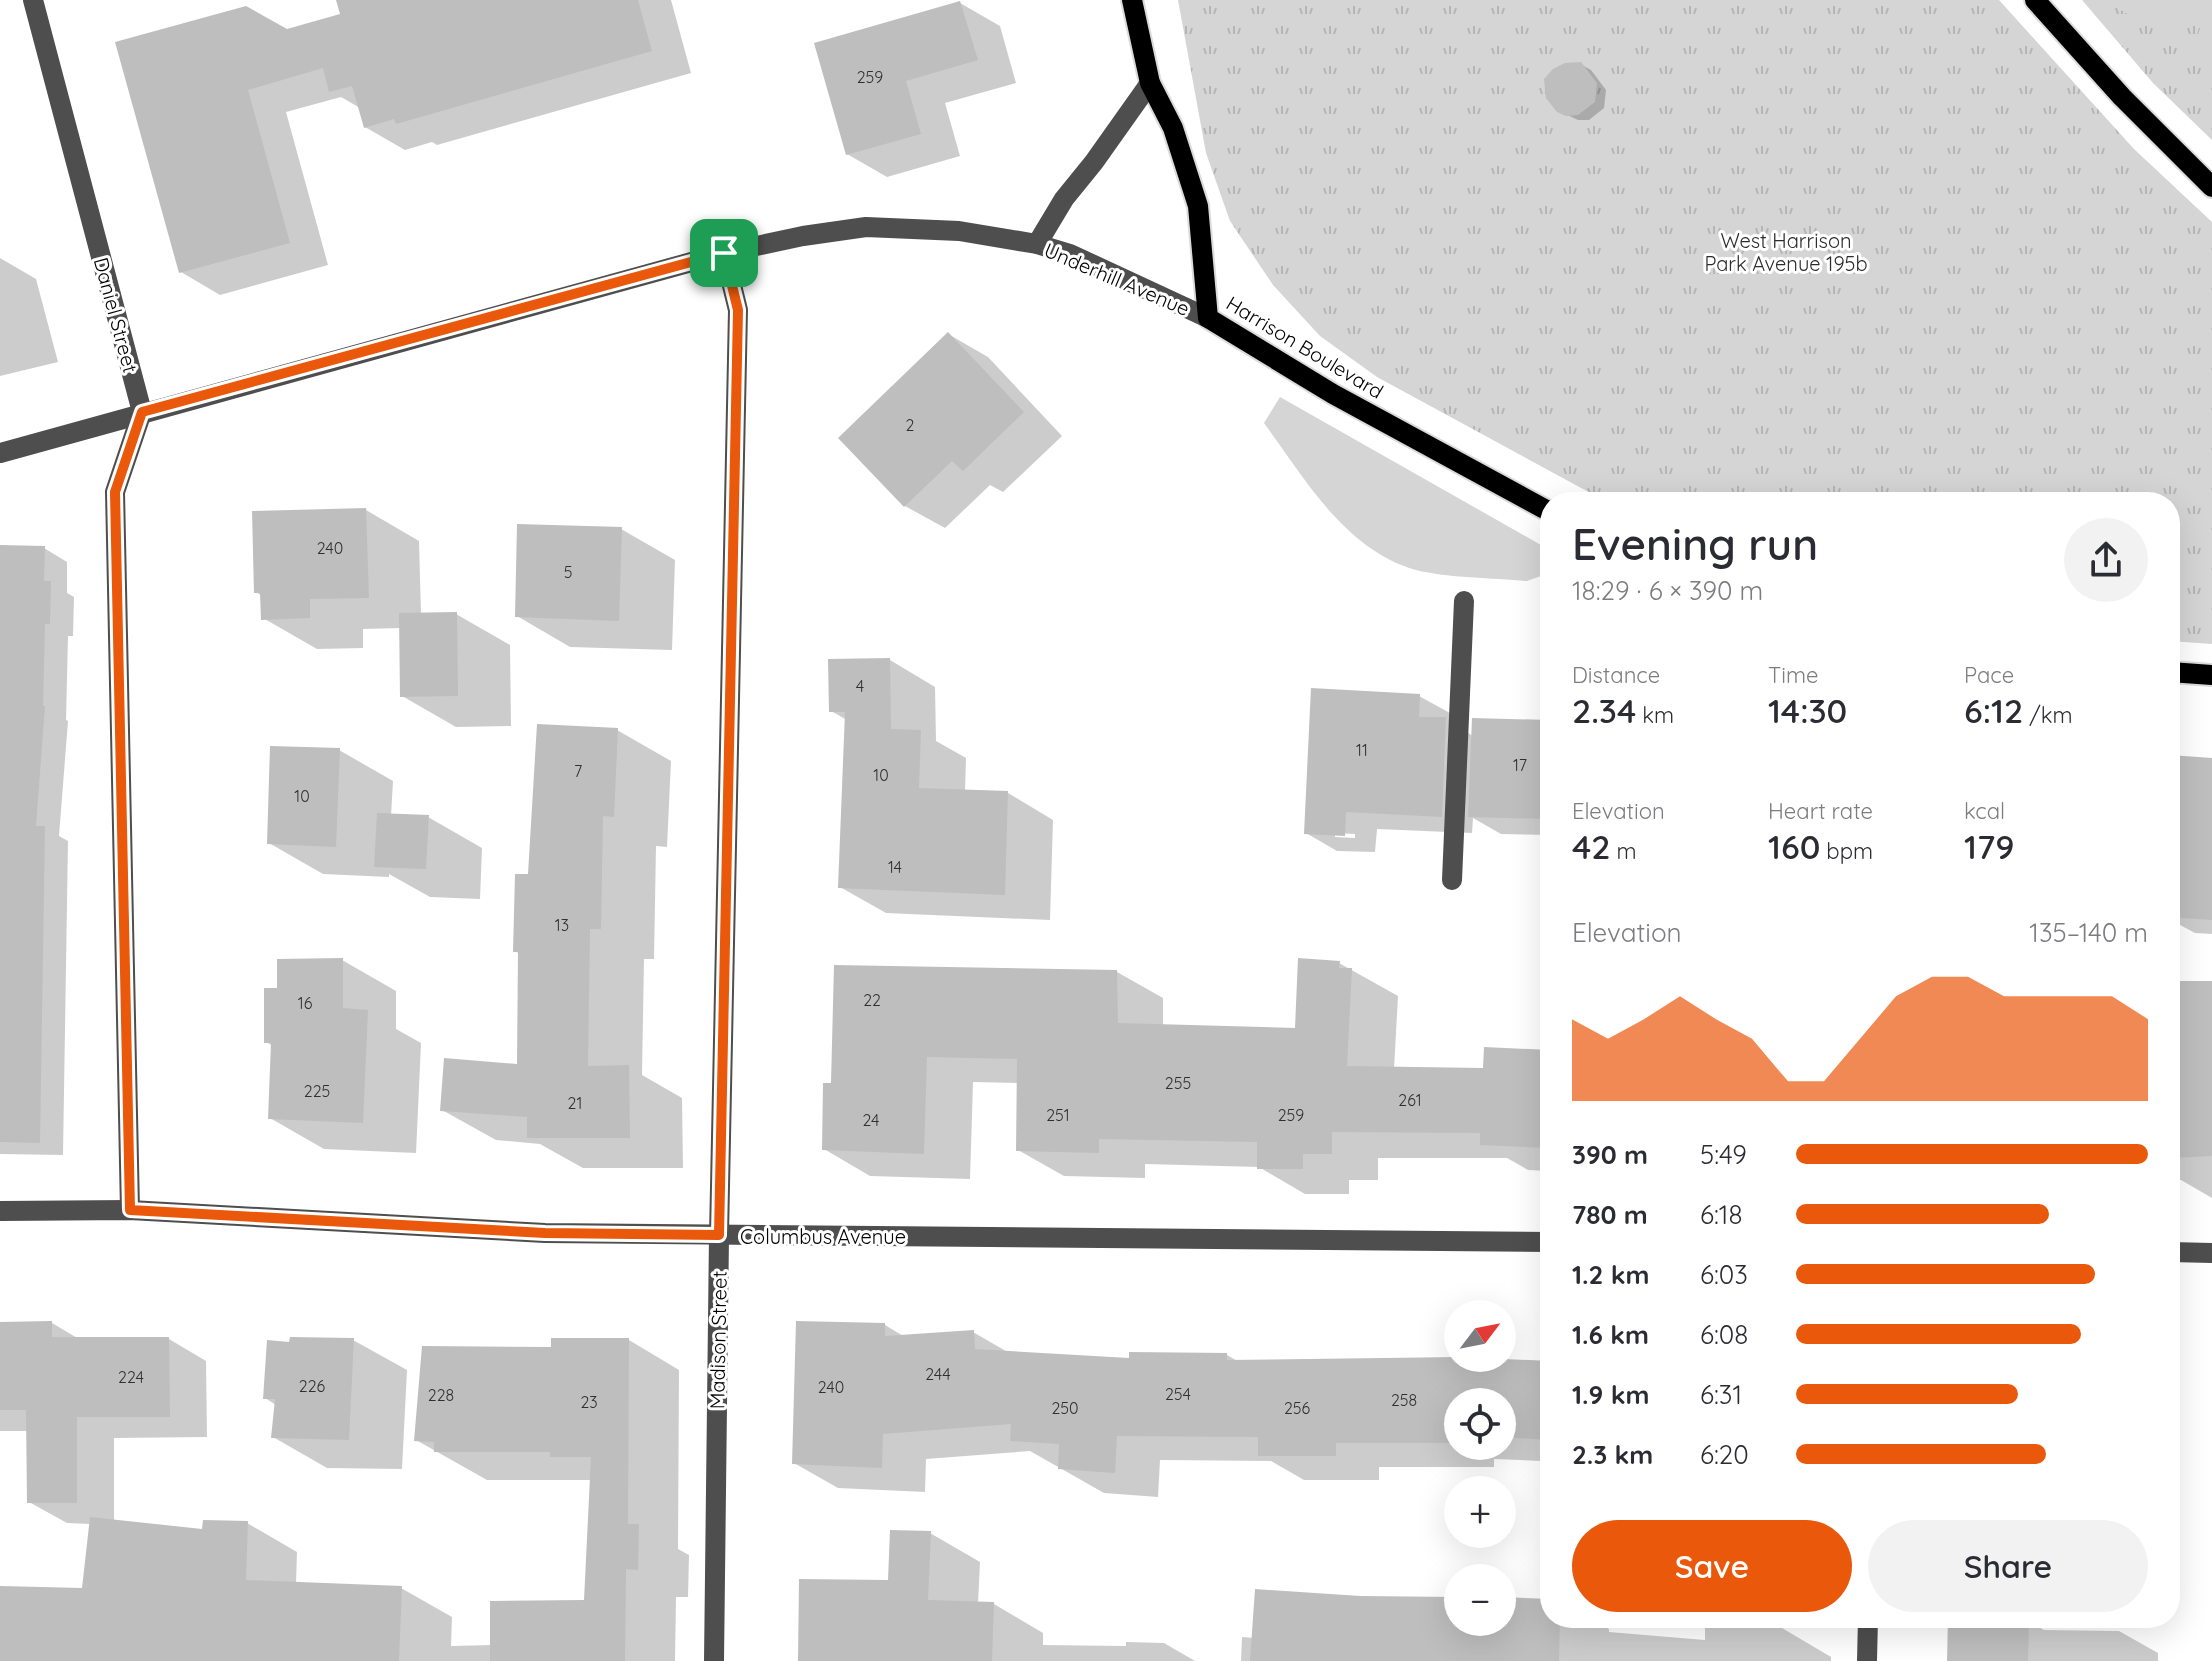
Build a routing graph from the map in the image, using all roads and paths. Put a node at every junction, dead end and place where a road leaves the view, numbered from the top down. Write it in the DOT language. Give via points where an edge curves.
graph roads {
  1 [pos="33,0"];
  2 [pos="1132,0"];
  3 [pos="2035,0"];
  4 [pos="1150,83"];
  5 [pos="2212,187"];
  6 [pos="1037,244"];
  7 [pos="724,253"];
  8 [pos="1208,318"];
  9 [pos="142,412"];
  10 [pos="0,453"];
  11 [pos="1540,507"];
  12 [pos="1464,601"];
  13 [pos="2180,673"];
  14 [pos="2212,675"];
  15 [pos="1452,880"];
  16 [pos="130,1210"];
  17 [pos="0,1211"];
  18 [pos="719,1235"];
  19 [pos="1540,1242"];
  20 [pos="2180,1252"];
  21 [pos="2212,1253"];
  22 [pos="1868,1628"];
  23 [pos="714,1661"];
  24 [pos="1867,1661"];
  1 -- 9 [label="street, Daniel Street"];
  2 -- 4 [label="main road, Harrison Boulevard"];
  3 -- 5 [label="main road"];
  4 -- 6 [label="street"];
  4 -- 8 [label="main road, Harrison Boulevard" via="1173,128 1198,206"];
  6 -- 7 [label="street, Underhill Avenue" via="959,231 866,227"];
  6 -- 8 [label="street, Underhill Avenue"];
  7 -- 9 [label="street, Underhill Avenue"];
  7 -- 18 [label="street, Madison Street" via="738,310"];
  8 -- 11 [label="main road, Harrison Boulevard" via="1333,394"];
  9 -- 10 [label="street, Underhill Avenue"];
  9 -- 16 [label="street" via="115,492"];
  12 -- 15 [label="street"];
  13 -- 14 [label="main road"];
  16 -- 17 [label="street, Columbus Avenue"];
  16 -- 18 [label="street, Columbus Avenue" via="545,1233"];
  18 -- 19 [label="street, Columbus Avenue"];
  18 -- 23 [label="street, Madison Street"];
  20 -- 21 [label="street"];
  22 -- 24 [label="street"];
}
